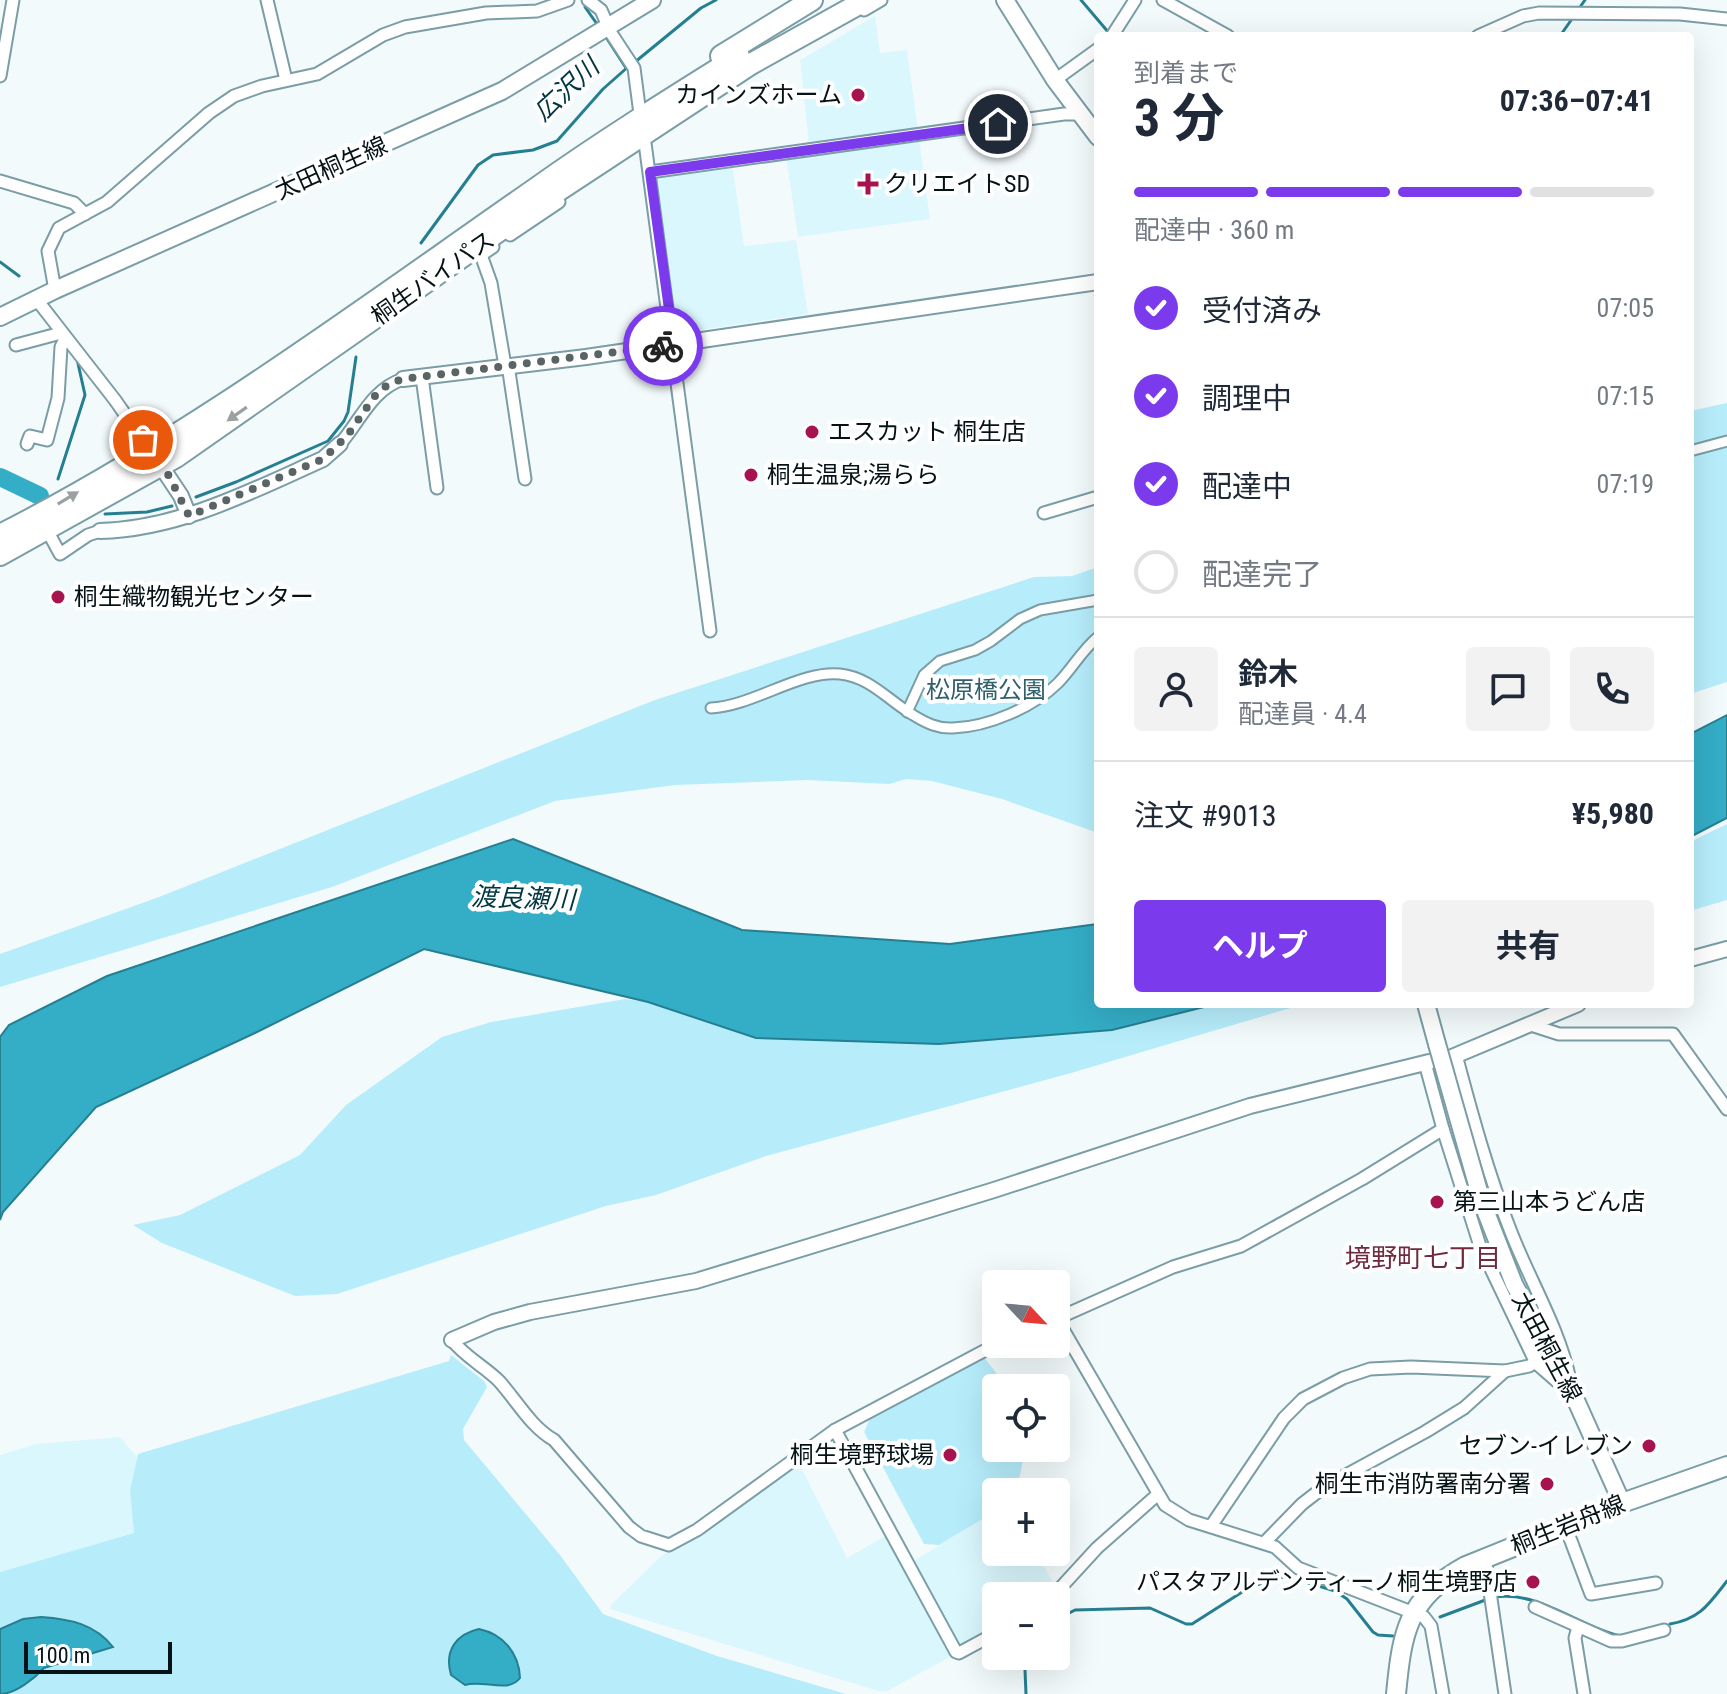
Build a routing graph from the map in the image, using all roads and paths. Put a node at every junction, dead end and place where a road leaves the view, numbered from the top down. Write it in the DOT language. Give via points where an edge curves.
graph roads {
  1 [pos="13,0"];
  2 [pos="267,0"];
  3 [pos="568,0"];
  4 [pos="588,0"];
  5 [pos="652,0"];
  6 [pos="812,0"];
  7 [pos="840,0"];
  8 [pos="866,0"];
  9 [pos="881,0"];
  10 [pos="1005,0"];
  11 [pos="1135,0"];
  12 [pos="1163,0"];
  13 [pos="1727,19"];
  14 [pos="609,26"];
  15 [pos="1115,32"];
  16 [pos="1221,32"];
  17 [pos="1487,32"];
  18 [pos="1094,52"];
  19 [pos="748,58"];
  20 [pos="0,76"];
  21 [pos="286,80"];
  22 [pos="1055,80"];
  23 [pos="640,110"];
  24 [pos="1080,114"];
  25 [pos="1094,132"];
  26 [pos="645,143"];
  27 [pos="650,172"];
  28 [pos="0,181"];
  29 [pos="85,214"];
  30 [pos="481,255"];
  31 [pos="1094,283"];
  32 [pos="55,290"];
  33 [pos="37,300"];
  34 [pos="0,317"];
  35 [pos="63,336"];
  36 [pos="347,338"];
  37 [pos="16,345"];
  38 [pos="674,345"];
  39 [pos="297,356"];
  40 [pos="506,366"];
  41 [pos="422,377"];
  42 [pos="403,379"];
  43 [pos="1727,441"];
  44 [pos="27,444"];
  45 [pos="340,444"];
  46 [pos="1694,450"];
  47 [pos="156,458"];
  48 [pos="525,479"];
  49 [pos="437,488"];
  50 [pos="1094,498"];
  51 [pos="1044,513"];
  52 [pos="189,516"];
  53 [pos="47,530"];
  54 [pos="100,531"];
  55 [pos="0,535"];
  56 [pos="0,555"];
  57 [pos="1094,601"];
  58 [pos="710,631"];
  59 [pos="1094,641"];
  60 [pos="711,708"];
  61 [pos="907,712"];
  62 [pos="1727,949"];
  63 [pos="1694,958"];
  64 [pos="1569,1008"];
  65 [pos="1428,1011"];
  66 [pos="1531,1025"];
  67 [pos="1454,1056"];
  68 [pos="1427,1063"];
  69 [pos="1727,1109"];
  70 [pos="1443,1129"];
  71 [pos="1070,1313"];
  72 [pos="452,1340"];
  73 [pos="1070,1343"];
  74 [pos="982,1352"];
  75 [pos="1549,1355"];
  76 [pos="1505,1371"];
  77 [pos="835,1430"];
  78 [pos="1727,1466"];
  79 [pos="1157,1495"];
  80 [pos="1622,1503"];
  81 [pos="1565,1525"];
  82 [pos="1211,1526"];
  83 [pos="1264,1543"];
  84 [pos="1485,1558"];
  85 [pos="1066,1582"];
  86 [pos="1656,1583"];
  87 [pos="1535,1607"];
  88 [pos="1414,1611"];
  89 [pos="1578,1627"];
  90 [pos="1664,1630"];
  91 [pos="982,1641"];
  92 [pos="1396,1694"];
  93 [pos="1443,1694"];
  94 [pos="1505,1694"];
  95 [pos="1584,1694"];
  1 -- 20 [label="street"];
  2 -- 21 [label="street"];
  3 -- 21 [label="street" via="537,11 486,13 405,27 317,74"];
  4 -- 14 [label="street"];
  5 -- 14 [label="main road, 太田桐生線"];
  6 -- 23 [label="highway"];
  7 -- 19 [label="highway, 桐生バイパス"];
  8 -- 19 [label="highway, 桐生バイパス"];
  9 -- 26 [label="street" via="731,86"];
  10 -- 22 [label="main road"];
  11 -- 15 [label="street"];
  12 -- 16 [label="street"];
  13 -- 17 [label="street" via="1539,13"];
  14 -- 23 [label="street" via="632,65"];
  14 -- 32 [label="main road, 太田桐生線" via="502,91"];
  18 -- 22 [label="street"];
  19 -- 36 [label="highway, 桐生バイパス"];
  19 -- 39 [label="highway, 桐生バイパス" via="550,179"];
  21 -- 29 [label="street" via="243,91 221,104 107,202"];
  22 -- 24 [label="main road"];
  23 -- 39 [label="highway" via="425,254"];
  24 -- 25 [label="main road"];
  24 -- 27 [label="street"];
  26 -- 27 [label="street"];
  26 -- 30 [label="street"];
  27 -- 38 [label="street"];
  28 -- 29 [label="street" via="74,203"];
  29 -- 32 [label="street" via="59,228 52,240 48,251"];
  30 -- 36 [label="highway" via="396,313"];
  30 -- 40 [label="street"];
  31 -- 38 [label="street"];
  32 -- 33 [label="main road, 太田桐生線"];
  33 -- 34 [label="main road, 太田桐生線"];
  33 -- 35 [label="street"];
  35 -- 37 [label="street"];
  35 -- 44 [label="street" via="58,398 47,440 30,436"];
  35 -- 47 [label="street"];
  36 -- 47 [label="highway, 桐生バイパス, one-way"];
  38 -- 40 [label="street"];
  38 -- 58 [label="street"];
  39 -- 47 [label="highway, 桐生バイパス"];
  40 -- 41 [label="street"];
  40 -- 48 [label="street"];
  41 -- 42 [label="street"];
  41 -- 49 [label="street"];
  42 -- 45 [label="street" via="377,393"];
  43 -- 46 [label="street"];
  45 -- 52 [label="street" via="323,459"];
  47 -- 52 [label="street"];
  47 -- 53 [label="highway, 桐生バイパス"];
  55 -- 47 [label="highway, 桐生バイパス, one-way"];
  50 -- 51 [label="street"];
  52 -- 54 [label="street" via="142,528"];
  53 -- 54 [label="street" via="60,554"];
  53 -- 56 [label="highway, 桐生バイパス"];
  57 -- 61 [label="street" via="1040,610 975,650 940,661 924,675"];
  59 -- 61 [label="street" via="1049,691 1004,715 953,729 936,727"];
  60 -- 61 [label="street" via="835,674 877,688"];
  62 -- 63 [label="street"];
  64 -- 66 [label="street"];
  65 -- 75 [label="main road, 太田桐生線, bridge" via="1482,1202"];
  66 -- 67 [label="street"];
  66 -- 69 [label="street" via="1559,1034 1673,1034"];
  67 -- 75 [label="street"];
  68 -- 70 [label="street"];
  68 -- 72 [label="street" via="1250,1106 696,1281 530,1312"];
  70 -- 71 [label="street" via="1241,1246 1173,1267"];
  70 -- 75 [label="street" via="1480,1246 1527,1344"];
  72 -- 77 [label="street" via="497,1379 629,1527 655,1542 669,1545 697,1530"];
  73 -- 79 [label="street"];
  74 -- 77 [label="street"];
  75 -- 76 [label="street"];
  75 -- 80 [label="main road, 太田桐生線" via="1574,1396"];
  76 -- 82 [label="street" via="1370,1369 1303,1399 1284,1418"];
  76 -- 83 [label="street" via="1464,1408 1324,1487"];
  77 -- 91 [label="street" via="956,1652"];
  78 -- 80 [label="main road, 桐生岩舟線"];
  79 -- 82 [label="street" via="1174,1513"];
  79 -- 85 [label="street"];
  80 -- 81 [label="main road, 桐生岩舟線"];
  81 -- 84 [label="main road, 桐生岩舟線"];
  81 -- 86 [label="street" via="1591,1594"];
  82 -- 83 [label="street"];
  83 -- 88 [label="street" via="1298,1568"];
  84 -- 88 [label="main road, 桐生岩舟線" via="1443,1578"];
  84 -- 94 [label="street"];
  87 -- 89 [label="street"];
  88 -- 92 [label="main road, 桐生岩舟線" via="1400,1649"];
  88 -- 93 [label="street" via="1431,1626"];
  89 -- 90 [label="street" via="1611,1641"];
  89 -- 95 [label="street"];
}
